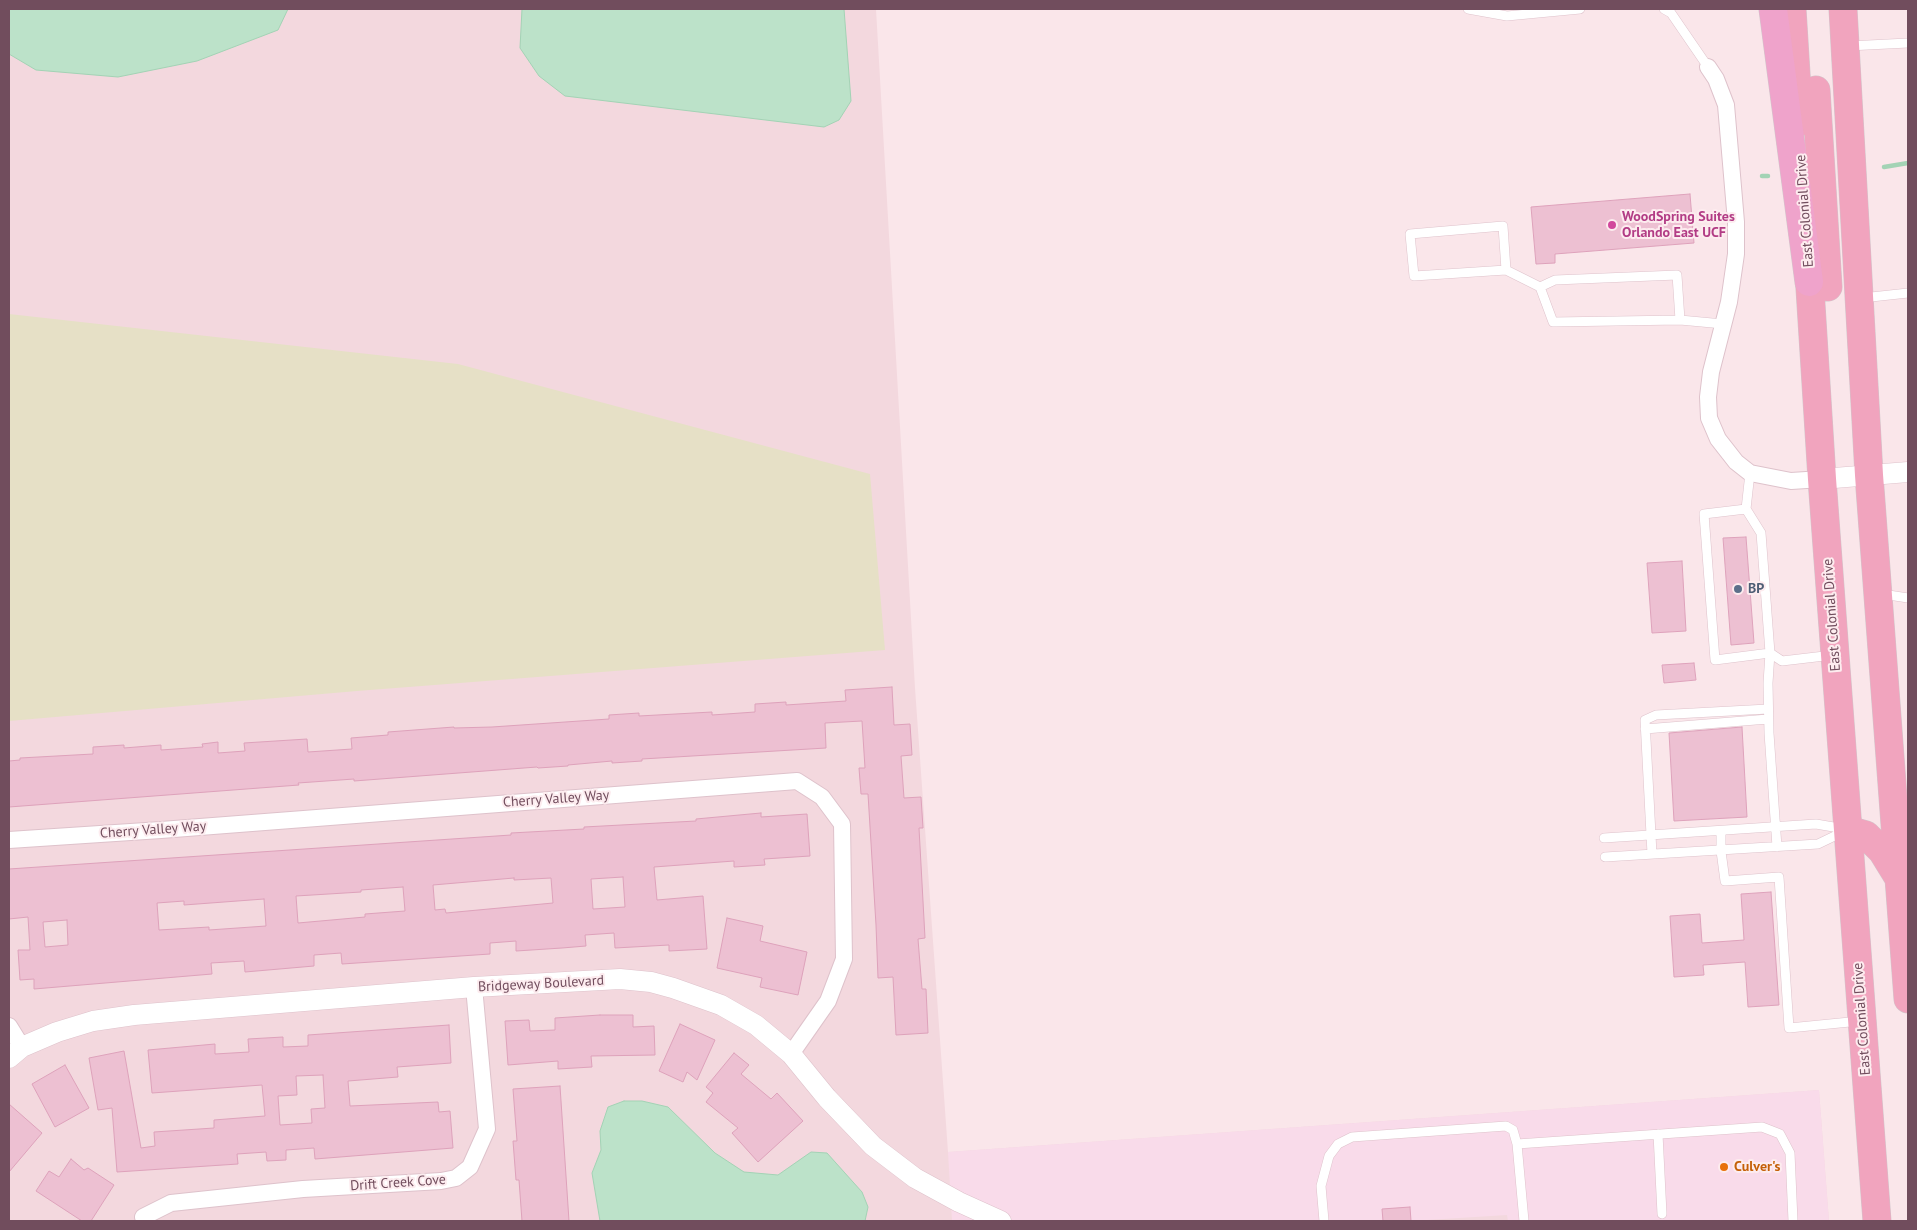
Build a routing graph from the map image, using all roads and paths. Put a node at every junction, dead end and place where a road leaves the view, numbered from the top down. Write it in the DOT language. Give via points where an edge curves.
graph roads {
  1 [pos="1468,9"];
  2 [pos="1580,9"];
  3 [pos="1664,9"];
  4 [pos="1773,9"];
  5 [pos="1792,9"];
  6 [pos="1811,9"];
  7 [pos="1843,9"];
  8 [pos="1908,43"];
  9 [pos="1846,46"];
  10 [pos="1708,67"];
  11 [pos="1506,270"];
  12 [pos="1809,282"];
  13 [pos="1540,287"];
  14 [pos="1908,293"];
  15 [pos="1860,298"];
  16 [pos="1680,320"];
  17 [pos="1723,324"];
  18 [pos="1908,472"];
  19 [pos="1750,473"];
  20 [pos="1869,475"];
  21 [pos="1830,478"];
  22 [pos="1746,509"];
  23 [pos="1878,593"];
  24 [pos="1908,598"];
  25 [pos="1770,653"];
  26 [pos="1835,655"];
  27 [pos="1768,709"];
  28 [pos="1768,719"];
  29 [pos="1645,729"];
  30 [pos="1775,827"];
  31 [pos="1848,830"];
  32 [pos="1721,831"];
  33 [pos="1650,836"];
  34 [pos="1604,838"];
  35 [pos="9,840"];
  36 [pos="1776,847"];
  37 [pos="1721,851"];
  38 [pos="1652,854"];
  39 [pos="1605,857"];
  40 [pos="1899,878"];
  41 [pos="474,987"];
  42 [pos="1908,999"];
  43 [pos="1862,1021"];
  44 [pos="9,1026"];
  45 [pos="15,1052"];
  46 [pos="791,1054"];
  47 [pos="1658,1134"];
  48 [pos="1517,1144"];
  49 [pos="1662,1214"];
  50 [pos="143,1217"];
  51 [pos="999,1221"];
  52 [pos="1324,1221"];
  53 [pos="1524,1221"];
  54 [pos="1793,1221"];
  55 [pos="1876,1221"];
  1 -- 2 [label="lane" via="1507,16"];
  3 -- 10 [label="lane" via="1671,13"];
  4 -- 12 [label="highway"];
  5 -- 12 [label="highway, East Colonial Drive"];
  6 -- 21 [label="highway"];
  7 -- 9 [label="highway"];
  8 -- 9 [label="lane"];
  9 -- 15 [label="highway"];
  10 -- 17 [label="street" via="1716,78 1726,105 1736,222 1736,254"];
  11 -- 11 [label="lane" via="1502,226 1410,234 1414,276"];
  11 -- 13 [label="lane"];
  12 -- 21 [label="highway, East Colonial Drive"];
  13 -- 16 [label="lane" via="1553,322"];
  13 -- 16 [label="lane" via="1555,280 1677,275"];
  14 -- 15 [label="lane"];
  15 -- 20 [label="highway"];
  16 -- 17 [label="lane"];
  17 -- 19 [label="street" via="1710,381 1709,418 1718,439 1736,462"];
  18 -- 20 [label="street"];
  19 -- 21 [label="street" via="1791,481"];
  19 -- 22 [label="lane"];
  20 -- 21 [label="street"];
  20 -- 23 [label="highway"];
  21 -- 26 [label="highway, East Colonial Drive"];
  22 -- 25 [label="lane" via="1760,533"];
  22 -- 25 [label="lane" via="1704,514 1715,660"];
  23 -- 24 [label="lane"];
  23 -- 40 [label="highway"];
  25 -- 26 [label="lane" via="1782,661"];
  25 -- 27 [label="lane"];
  26 -- 31 [label="highway, East Colonial Drive"];
  27 -- 28 [label="lane"];
  27 -- 29 [label="lane" via="1656,715 1645,720"];
  28 -- 29 [label="lane"];
  28 -- 30 [label="lane"];
  29 -- 33 [label="lane"];
  30 -- 31 [label="lane" via="1816,824"];
  30 -- 32 [label="lane"];
  30 -- 36 [label="lane"];
  31 -- 36 [label="lane" via="1818,844"];
  31 -- 40 [label="highway" via="1866,835 1882,851"];
  31 -- 43 [label="highway, East Colonial Drive"];
  32 -- 33 [label="lane"];
  32 -- 37 [label="lane"];
  33 -- 34 [label="lane"];
  33 -- 38 [label="lane"];
  35 -- 46 [label="street, Cherry Valley Way" via="797,781 822,797 842,824 844,959 828,1001"];
  36 -- 37 [label="lane"];
  37 -- 38 [label="lane"];
  37 -- 43 [label="lane" via="1725,881 1779,877 1789,1028"];
  38 -- 39 [label="lane"];
  40 -- 42 [label="highway"];
  41 -- 45 [label="street, Bridgeway Boulevard" via="134,1015 92,1021 57,1032"];
  41 -- 46 [label="street, Bridgeway Boulevard" via="620,979 651,982 721,1005 756,1025"];
  41 -- 50 [label="street, Drift Creek Cove" via="487,1129 470,1167 456,1178 441,1182 303,1189 170,1203"];
  43 -- 55 [label="highway, East Colonial Drive"];
  44 -- 45 [label="street"];
  46 -- 51 [label="street, Bridgeway Boulevard" via="826,1098 873,1146 915,1178"];
  47 -- 48 [label="lane"];
  47 -- 49 [label="lane"];
  47 -- 54 [label="lane" via="1762,1127 1780,1134 1790,1152"];
  48 -- 52 [label="lane" via="1513,1130 1506,1126 1352,1137 1338,1144 1329,1156 1322,1186"];
  48 -- 53 [label="lane"];
}
